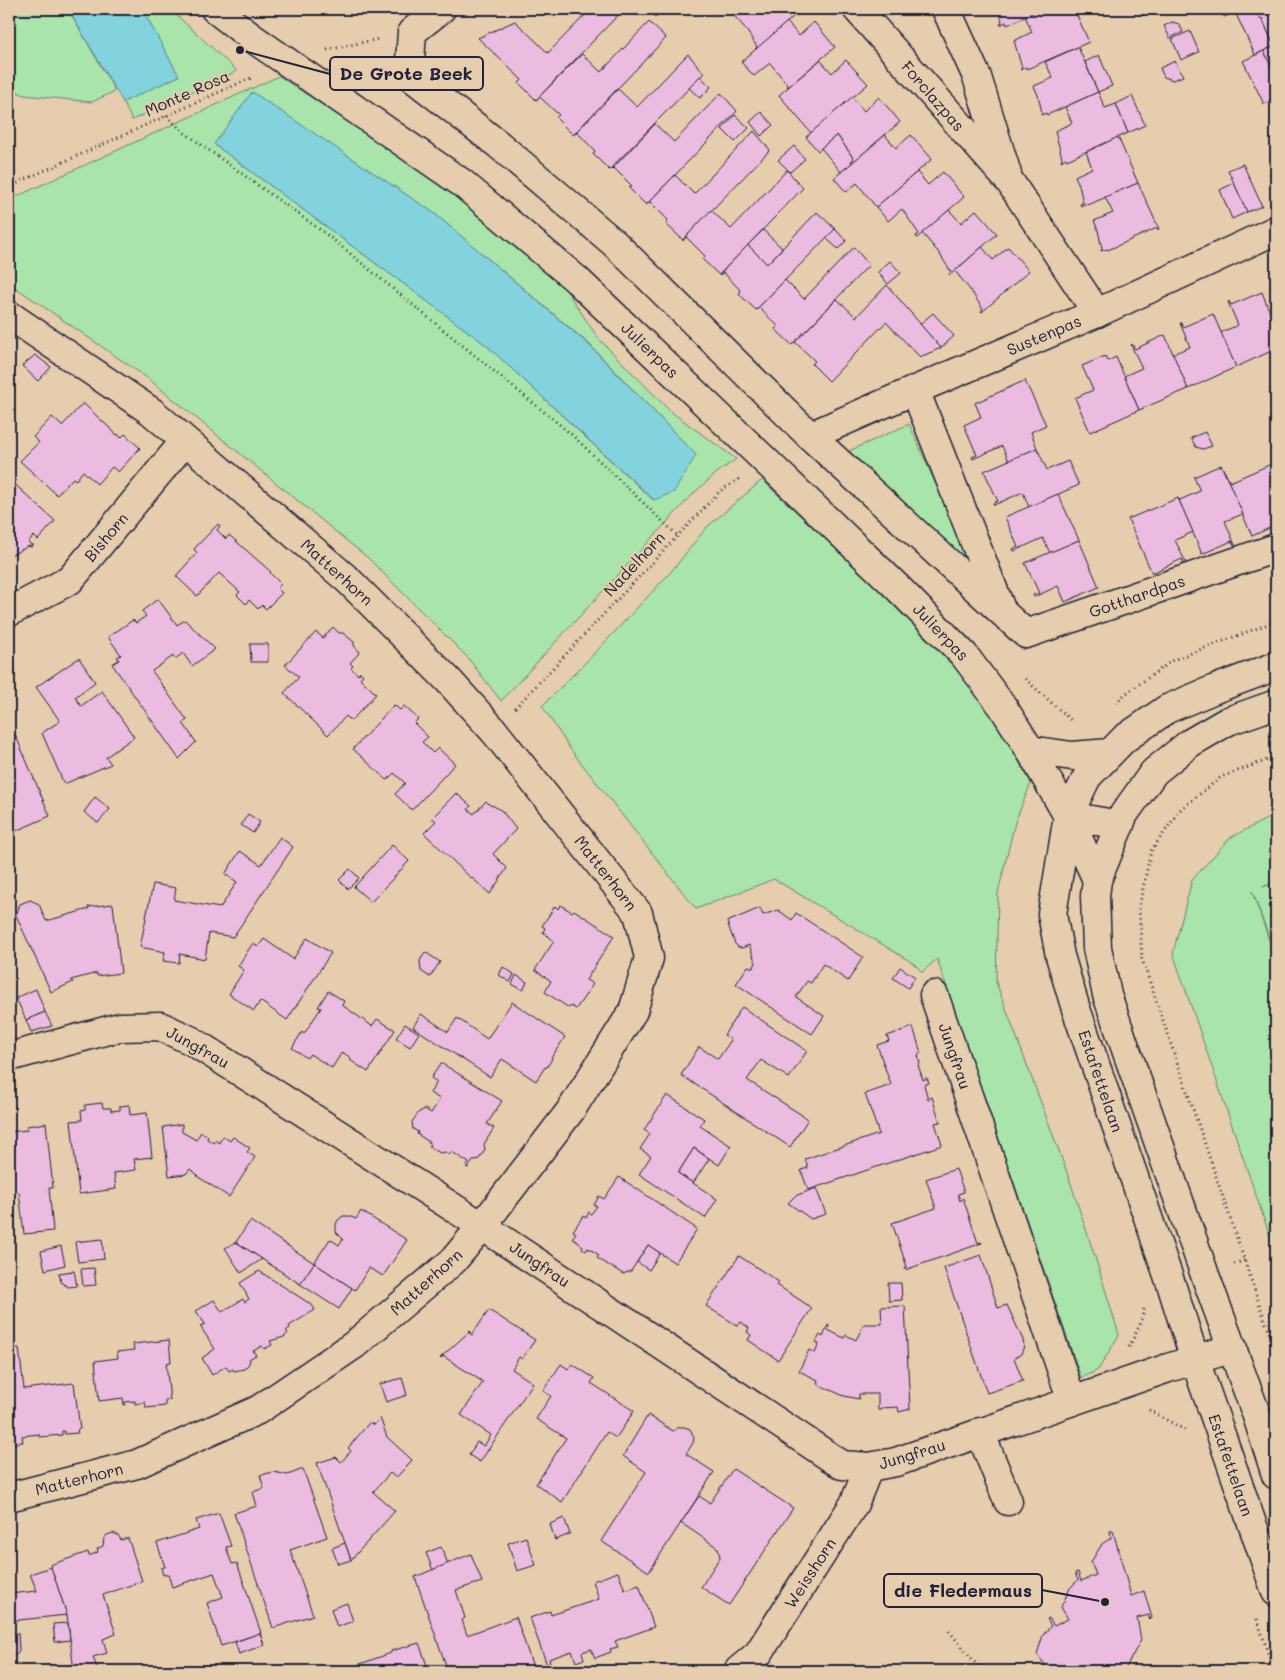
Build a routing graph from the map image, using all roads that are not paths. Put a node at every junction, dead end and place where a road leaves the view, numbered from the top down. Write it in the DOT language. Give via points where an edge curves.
graph roads {
  1 [pos="216,9"];
  2 [pos="441,9"];
  3 [pos="857,9"];
  4 [pos="946,9"];
  5 [pos="1010,182"];
  6 [pos="1276,230"];
  7 [pos="1097,313"];
  8 [pos="9,315"];
  9 [pos="915,390"];
  10 [pos="810,436"];
  11 [pos="185,441"];
  12 [pos="1276,548"];
  13 [pos="9,612"];
  14 [pos="1003,615"];
  15 [pos="1276,666"];
  16 [pos="1276,704"];
  17 [pos="1030,750"];
  18 [pos="1110,753"];
  19 [pos="1068,816"];
  20 [pos="1120,825"];
  21 [pos="1097,880"];
  22 [pos="934,995"];
  23 [pos="9,1057"];
  24 [pos="482,1226"];
  25 [pos="1233,1348"];
  26 [pos="1195,1360"];
  27 [pos="1072,1401"];
  28 [pos="980,1432"];
  29 [pos="869,1467"];
  30 [pos="1276,1475"];
  31 [pos="9,1496"];
  32 [pos="1008,1501"];
  33 [pos="1276,1592"];
  34 [pos="738,1671"];
  1 -- 17 [label="street, Julierpas" via="251,37 462,183 577,280 964,655"];
  2 -- 10 [label="street" via="412,32 410,75 499,145 614,243"];
  3 -- 5 [label="street, Forclazpas"];
  4 -- 5 [label="street, Forclazpas" via="977,77"];
  5 -- 7 [label="street, Forclazpas"];
  6 -- 7 [label="street, Sustenpas"];
  7 -- 9 [label="street, Sustenpas"];
  8 -- 11 [label="street, Matterhorn" via="152,412"];
  9 -- 10 [label="street, Sustenpas"];
  9 -- 14 [label="street, Gotthardpas"];
  10 -- 14 [label="street, Gotthardpas"];
  11 -- 13 [label="street, Bishorn" via="70,580"];
  11 -- 24 [label="street, Matterhorn" via="348,580 448,680 494,731 638,913 649,958 633,1011 571,1110"];
  12 -- 14 [label="street, Gotthardpas" via="1026,634"];
  15 -- 18 [label="street, Estafettelaan" via="1167,710 1124,739"];
  16 -- 20 [label="street" via="1228,721 1190,743 1154,772 1124,814"];
  17 -- 18 [label="street" via="1072,756"];
  17 -- 19 [label="street, Julierpas"];
  18 -- 19 [label="street, Estafettelaan" via="1087,777"];
  19 -- 20 [label="street"];
  19 -- 21 [label="street, Julierpas"];
  19 -- 26 [label="street, Estafettelaan" via="1052,914 1060,956 1074,1006"];
  20 -- 21 [label="street"];
  21 -- 25 [label="street" via="1097,948 1107,995"];
  22 -- 27 [label="street, Jungfrau"];
  23 -- 24 [label="street, Jungfrau" via="120,1027 160,1026 192,1041"];
  24 -- 29 [label="street, Jungfrau" via="842,1465"];
  24 -- 31 [label="street, Matterhorn" via="453,1261 354,1345 258,1410 137,1464"];
  25 -- 26 [label="street, Jungfrau"];
  25 -- 30 [label="street"];
  26 -- 27 [label="street, Jungfrau"];
  26 -- 33 [label="street, Estafettelaan"];
  27 -- 28 [label="street, Jungfrau"];
  28 -- 29 [label="street, Jungfrau" via="896,1462"];
  28 -- 32 [label="street"];
  29 -- 34 [label="street, Weisshorn" via="854,1504 758,1654"];
}
